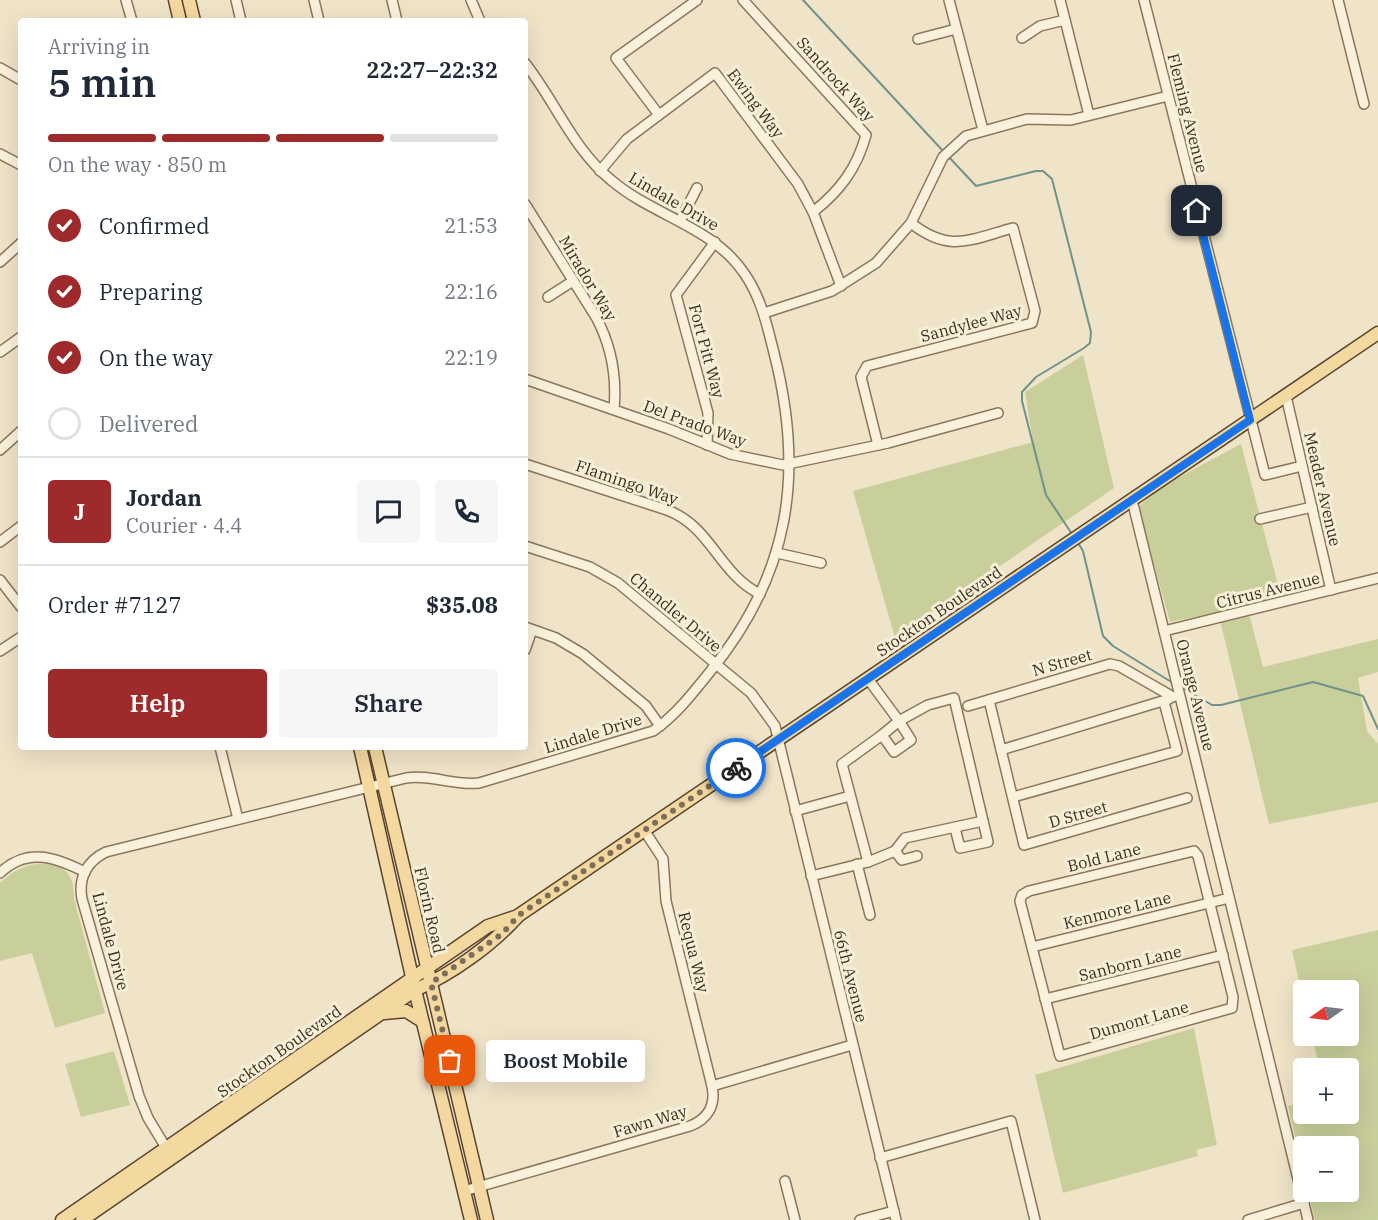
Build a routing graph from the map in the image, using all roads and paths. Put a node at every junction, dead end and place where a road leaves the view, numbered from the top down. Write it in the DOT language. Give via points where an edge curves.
graph roads {
  1 [pos="126,0"];
  2 [pos="175,0"];
  3 [pos="189,0"];
  4 [pos="236,0"];
  5 [pos="314,0"];
  6 [pos="392,0"];
  7 [pos="471,0"];
  8 [pos="697,0"];
  9 [pos="743,0"];
  10 [pos="949,0"];
  11 [pos="1060,0"];
  12 [pos="1144,0"];
  13 [pos="1338,0"];
  14 [pos="131,18"];
  15 [pos="179,18"];
  16 [pos="193,18"];
  17 [pos="240,18"];
  18 [pos="318,18"];
  19 [pos="396,18"];
  20 [pos="479,18"];
  21 [pos="1065,20"];
  22 [pos="957,29"];
  23 [pos="1022,38"];
  24 [pos="918,39"];
  25 [pos="0,68"];
  26 [pos="528,68"];
  27 [pos="18,78"];
  28 [pos="1168,96"];
  29 [pos="1364,104"];
  30 [pos="659,115"];
  31 [pos="1089,116"];
  32 [pos="983,129"];
  33 [pos="0,154"];
  34 [pos="18,163"];
  35 [pos="600,171"];
  36 [pos="697,188"];
  37 [pos="528,209"];
  38 [pos="813,212"];
  39 [pos="680,221"];
  40 [pos="911,223"];
  41 [pos="715,242"];
  42 [pos="18,246"];
  43 [pos="0,262"];
  44 [pos="573,281"];
  45 [pos="841,286"];
  46 [pos="548,297"];
  47 [pos="764,313"];
  48 [pos="1378,333"];
  49 [pos="18,339"];
  50 [pos="0,352"];
  51 [pos="528,380"];
  52 [pos="1286,396"];
  53 [pos="614,410"];
  54 [pos="998,412"];
  55 [pos="1250,420"];
  56 [pos="18,434"];
  57 [pos="707,445"];
  58 [pos="878,445"];
  59 [pos="0,450"];
  60 [pos="791,464"];
  61 [pos="528,465"];
  62 [pos="1302,466"];
  63 [pos="1132,500"];
  64 [pos="1312,507"];
  65 [pos="1260,519"];
  66 [pos="18,528"];
  67 [pos="0,542"];
  68 [pos="528,547"];
  69 [pos="777,553"];
  70 [pos="821,563"];
  71 [pos="1378,578"];
  72 [pos="0,580"];
  73 [pos="1331,590"];
  74 [pos="760,594"];
  75 [pos="18,603"];
  76 [pos="528,628"];
  77 [pos="1164,631"];
  78 [pos="18,638"];
  79 [pos="0,651"];
  80 [pos="717,664"];
  81 [pos="868,679"];
  82 [pos="1174,696"];
  83 [pos="989,700"];
  84 [pos="968,706"];
  85 [pos="899,721"];
  86 [pos="660,726"];
  87 [pos="882,735"];
  88 [pos="778,740"];
  89 [pos="221,750"];
  90 [pos="361,750"];
  91 [pos="376,750"];
  92 [pos="1001,750"];
  93 [pos="384,783"];
  94 [pos="369,786"];
  95 [pos="850,796"];
  96 [pos="1012,797"];
  97 [pos="1187,798"];
  98 [pos="795,811"];
  99 [pos="238,819"];
  100 [pos="983,821"];
  101 [pos="955,828"];
  102 [pos="644,830"];
  103 [pos="895,851"];
  104 [pos="917,856"];
  105 [pos="868,862"];
  106 [pos="857,864"];
  107 [pos="85,872"];
  108 [pos="0,873"];
  109 [pos="811,876"];
  110 [pos="1229,898"];
  111 [pos="1210,903"];
  112 [pos="519,915"];
  113 [pos="870,915"];
  114 [pos="420,941"];
  115 [pos="1032,947"];
  116 [pos="453,951"];
  117 [pos="1223,955"];
  118 [pos="426,969"];
  119 [pos="431,983"];
  120 [pos="414,985"];
  121 [pos="1045,999"];
  122 [pos="383,1013"];
  123 [pos="422,1021"];
  124 [pos="852,1045"];
  125 [pos="712,1086"];
  126 [pos="170,1153"];
  127 [pos="880,1158"];
  128 [pos="785,1181"];
  129 [pos="480,1186"];
  130 [pos="464,1191"];
  131 [pos="1304,1203"];
  132 [pos="895,1216"];
  133 [pos="62,1220"];
  134 [pos="82,1220"];
  135 [pos="471,1220"];
  136 [pos="487,1220"];
  137 [pos="795,1220"];
  138 [pos="860,1220"];
  139 [pos="1035,1220"];
  140 [pos="1248,1220"];
  141 [pos="1308,1220"];
  1 -- 14 [label="street"];
  2 -- 15 [label="main road"];
  3 -- 16 [label="main road"];
  4 -- 17 [label="street"];
  5 -- 18 [label="street"];
  6 -- 19 [label="street"];
  7 -- 20 [label="street"];
  8 -- 30 [label="street" via="616,58"];
  9 -- 38 [label="street, Sandrock Way" via="866,135 848,177"];
  10 -- 22 [label="street"];
  11 -- 21 [label="street"];
  12 -- 28 [label="street, Fleming Avenue"];
  13 -- 29 [label="street"];
  21 -- 23 [label="street" via="1034,29"];
  21 -- 31 [label="street"];
  22 -- 24 [label="street"];
  22 -- 32 [label="street"];
  25 -- 27 [label="street"];
  26 -- 35 [label="street, Lindale Drive"];
  28 -- 31 [label="street"];
  28 -- 55 [label="street, Fleming Avenue"];
  30 -- 35 [label="street, Ewing Way" via="621,143"];
  30 -- 38 [label="street, Ewing Way" via="715,73 788,171"];
  31 -- 32 [label="street" via="1027,119"];
  32 -- 40 [label="street" via="953,145"];
  33 -- 34 [label="street"];
  35 -- 39 [label="street, Lindale Drive" via="631,195"];
  36 -- 39 [label="street"];
  37 -- 44 [label="street, Mirador Way"];
  38 -- 45 [label="street, Ewing Way"];
  39 -- 41 [label="street, Lindale Drive"];
  40 -- 45 [label="street" via="876,263"];
  40 -- 58 [label="street, Sandylee Way" via="930,236 956,243 1013,228 1035,318 1032,323 867,366 861,378"];
  41 -- 47 [label="street, Lindale Drive" via="743,271"];
  41 -- 57 [label="street, Fort Pitt Way" via="676,295 708,413"];
  42 -- 43 [label="street"];
  44 -- 46 [label="street"];
  44 -- 53 [label="street, Mirador Way" via="600,324 610,350 615,379"];
  45 -- 47 [label="street"];
  47 -- 60 [label="street, Lindale Drive" via="784,396"];
  48 -- 52 [label="main road, Stockton Boulevard"];
  49 -- 50 [label="street"];
  51 -- 53 [label="street, Del Prado Way"];
  52 -- 55 [label="main road, Stockton Boulevard"];
  52 -- 62 [label="street, Meader Avenue"];
  53 -- 57 [label="street, Del Prado Way"];
  54 -- 58 [label="street, Del Prado Way"];
  55 -- 62 [label="street, Fleming Avenue" via="1265,475"];
  55 -- 63 [label="main road, Stockton Boulevard"];
  56 -- 59 [label="street"];
  57 -- 60 [label="street, Del Prado Way" via="748,459"];
  58 -- 60 [label="street, Del Prado Way"];
  60 -- 69 [label="street, Lindale Drive"];
  61 -- 74 [label="street, Flamingo Way" via="687,520 708,539 728,571"];
  62 -- 64 [label="street, Meader Avenue"];
  63 -- 77 [label="street, Orange Avenue"];
  63 -- 81 [label="main road, Stockton Boulevard"];
  64 -- 65 [label="street"];
  64 -- 73 [label="street, Meader Avenue"];
  66 -- 67 [label="street"];
  68 -- 80 [label="street, Chandler Drive" via="582,564 625,587"];
  69 -- 70 [label="street"];
  69 -- 74 [label="street, Lindale Drive"];
  71 -- 73 [label="street, Citrus Avenue"];
  72 -- 75 [label="street"];
  73 -- 77 [label="street, Citrus Avenue"];
  74 -- 80 [label="street, Lindale Drive"];
  76 -- 86 [label="street" via="583,654 646,705"];
  77 -- 82 [label="street, Orange Avenue" via="1174,672"];
  78 -- 79 [label="street"];
  80 -- 86 [label="street, Lindale Drive"];
  80 -- 88 [label="street, Chandler Drive" via="751,693 775,726"];
  81 -- 85 [label="street"];
  81 -- 88 [label="main road, Stockton Boulevard"];
  82 -- 83 [label="street, N Street" via="1110,664"];
  82 -- 92 [label="street"];
  82 -- 96 [label="street" via="1177,751"];
  82 -- 110 [label="street, Orange Avenue"];
  83 -- 84 [label="street, N Street"];
  83 -- 92 [label="street"];
  85 -- 87 [label="street"];
  85 -- 87 [label="street" via="911,740 894,753"];
  85 -- 100 [label="street" via="928,705 954,698"];
  86 -- 93 [label="street, Lindale Drive" via="479,783 456,784 421,777"];
  87 -- 95 [label="street" via="842,764"];
  88 -- 98 [label="street, 66th Avenue"];
  88 -- 102 [label="main road, Stockton Boulevard"];
  89 -- 99 [label="street"];
  90 -- 94 [label="main road, Florin Road"];
  91 -- 93 [label="main road, Florin Road"];
  92 -- 96 [label="street"];
  93 -- 94 [label="street, Lindale Drive"];
  93 -- 114 [label="main road, Florin Road"];
  94 -- 99 [label="street, Lindale Drive"];
  94 -- 120 [label="main road, Florin Road"];
  95 -- 98 [label="street"];
  95 -- 105 [label="street"];
  96 -- 97 [label="street, D Street" via="1024,846"];
  98 -- 109 [label="street, 66th Avenue"];
  99 -- 107 [label="street, Lindale Drive" via="106,852 93,860"];
  100 -- 101 [label="street"];
  100 -- 101 [label="street" via="988,842 960,849"];
  101 -- 103 [label="street" via="905,838"];
  102 -- 112 [label="main road, Stockton Boulevard"];
  102 -- 125 [label="street, Requa Way" via="663,859 666,901"];
  103 -- 104 [label="street" via="902,860"];
  103 -- 105 [label="street"];
  105 -- 106 [label="street"];
  106 -- 109 [label="street"];
  106 -- 113 [label="street"];
  107 -- 108 [label="street" via="58,859 36,856 14,862"];
  107 -- 126 [label="street, Lindale Drive" via="82,900 139,1096"];
  109 -- 124 [label="street, 66th Avenue"];
  110 -- 111 [label="street"];
  110 -- 131 [label="street, Orange Avenue"];
  111 -- 115 [label="street, Kenmore Lane"];
  111 -- 115 [label="street, Bold Lane" via="1194,852 1029,891 1020,901"];
  111 -- 117 [label="street, Dumont Lane"];
  112 -- 116 [label="main road, Stockton Boulevard" via="488,926"];
  112 -- 119 [label="main road, Stockton Boulevard" via="502,934"];
  114 -- 116 [label="main road" via="435,952"];
  114 -- 118 [label="main road, Florin Road"];
  115 -- 121 [label="street, Dumont Lane"];
  116 -- 118 [label="main road, Stockton Boulevard"];
  117 -- 121 [label="street, Sanborn Lane"];
  117 -- 121 [label="street, Dumont Lane" via="1233,1001 1229,1009 1068,1056 1058,1054"];
  118 -- 119 [label="main road, Florin Road"];
  118 -- 120 [label="main road, Stockton Boulevard"];
  119 -- 120 [label="main road, Stockton Boulevard"];
  119 -- 129 [label="main road, Florin Road"];
  120 -- 122 [label="main road, Stockton Boulevard"];
  120 -- 123 [label="main road, Florin Road"];
  120 -- 126 [label="main road, Stockton Boulevard"];
  122 -- 123 [label="main road" via="406,1011"];
  122 -- 126 [label="main road, Stockton Boulevard"];
  123 -- 130 [label="main road, Florin Road"];
  124 -- 125 [label="street"];
  124 -- 127 [label="street, 66th Avenue"];
  125 -- 129 [label="street, Fawn Way" via="711,1108 697,1124"];
  126 -- 133 [label="main road, Stockton Boulevard"];
  126 -- 134 [label="main road, Stockton Boulevard"];
  127 -- 132 [label="street, 66th Avenue"];
  127 -- 139 [label="street" via="1011,1120"];
  128 -- 137 [label="street"];
  129 -- 130 [label="street, Fawn Way"];
  129 -- 136 [label="main road, Florin Road"];
  130 -- 135 [label="main road, Florin Road"];
  131 -- 140 [label="street"];
  131 -- 141 [label="street, Orange Avenue"];
  132 -- 138 [label="street"];
}
